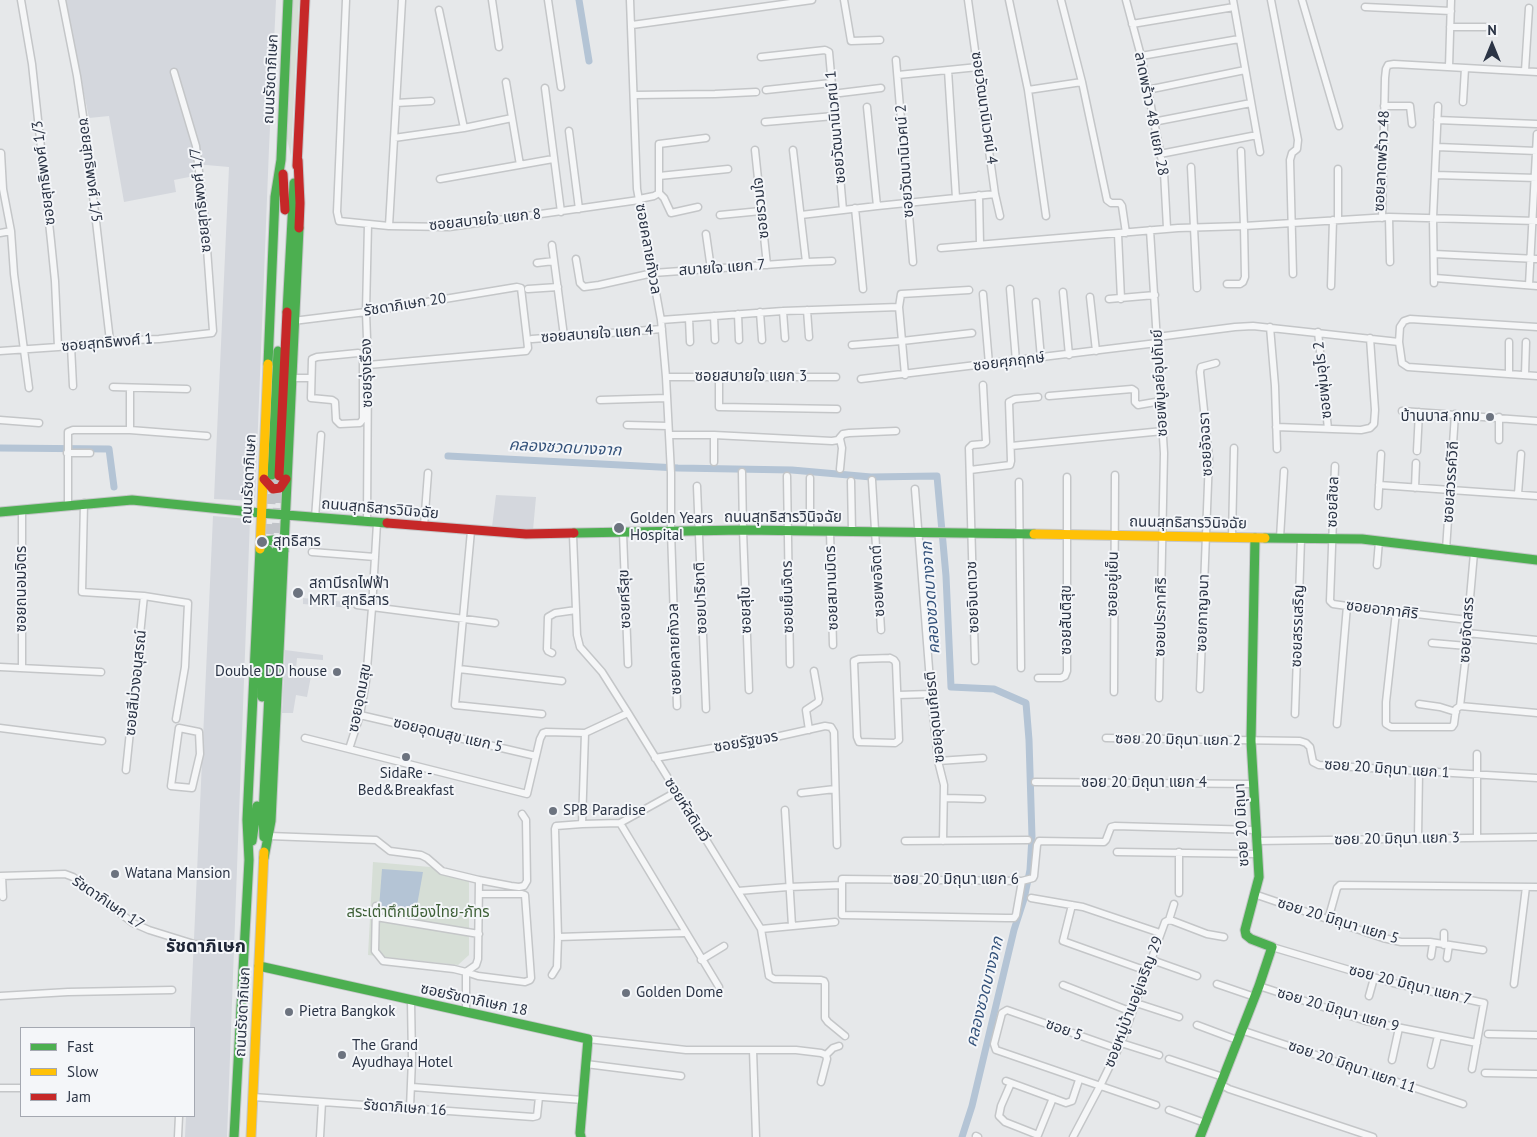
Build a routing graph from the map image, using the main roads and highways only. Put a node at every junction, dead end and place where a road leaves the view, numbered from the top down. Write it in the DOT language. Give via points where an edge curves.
graph roads {
  1 [pos="288,0"];
  2 [pos="305,0"];
  3 [pos="298,160"];
  4 [pos="275,477"];
  5 [pos="0,512"];
  6 [pos="261,513"];
  7 [pos="285,515"];
  8 [pos="1255,538"];
  9 [pos="272,550"];
  10 [pos="1537,560"];
  11 [pos="264,858"];
  12 [pos="259,966"];
  13 [pos="234,1137"];
  14 [pos="251,1137"];
  15 [pos="581,1137"];
  16 [pos="1200,1137"];
  1 -- 4 [label="main road, ถนนรัชดาภิเษก" via="281,160 276,197"];
  2 -- 3 [label="main road, ถนนรัชดาภิเษก"];
  3 -- 4 [label="main road, ถนนรัชดาภิเษก" via="292,200"];
  3 -- 4 [label="main road, ถนนรัชดาภิเษก" via="300,203 291,378"];
  4 -- 6 [label="main road, ถนนรัชดาภิเษก"];
  4 -- 7 [label="main road, ถนนรัชดาภิเษก"];
  5 -- 6 [label="main road, ถนนสุทธิสารวินิจฉัย" via="132,500"];
  6 -- 7 [label="main road, ถนนสุทธิสารวินิจฉัย"];
  6 -- 9 [label="main road, ถนนรัชดาภิเษก"];
  7 -- 8 [label="main road, ถนนสุทธิสารวินิจฉัย" via="532,535 742,530"];
  7 -- 9 [label="main road, ถนนรัชดาภิเษก"];
  8 -- 10 [label="main road, ถนนสุทธิสารวินิจฉัย" via="1379,541"];
  8 -- 16 [label="main road, ซอย 20 มิถุนา" via="1251,741 1259,877 1245,925 1246,935 1272,947"];
  9 -- 11 [label="main road, ถนนรัชดาภิเษก"];
  9 -- 11 [label="main road, ถนนรัชดาภิเษก" via="271,821"];
  9 -- 13 [label="main road, ถนนรัชดาภิเษก" via="246,820 248,860"];
  11 -- 12 [label="main road, ถนนรัชดาภิเษก"];
  12 -- 14 [label="main road, ถนนรัชดาภิเษก"];
  12 -- 15 [label="main road, ซอยรัชดาภิเษก 18" via="588,1039"];
}
